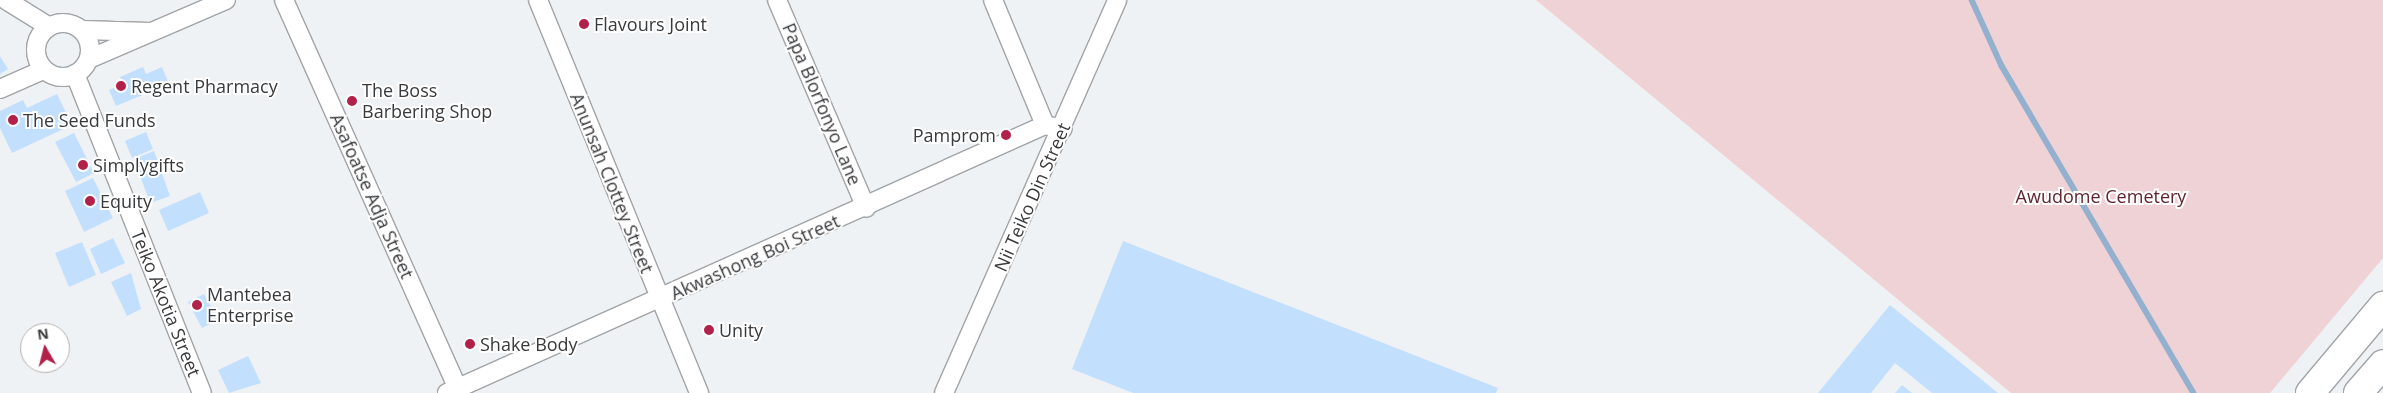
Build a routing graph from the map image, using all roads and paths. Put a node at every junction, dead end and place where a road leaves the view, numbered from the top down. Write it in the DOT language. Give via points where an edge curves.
graph roads {
  1 [pos="6,0"];
  2 [pos="226,0"];
  3 [pos="284,0"];
  4 [pos="538,0"];
  5 [pos="777,0"];
  6 [pos="993,0"];
  7 [pos="1117,0"];
  8 [pos="48,26"];
  9 [pos="83,30"];
  10 [pos="150,32"];
  11 [pos="89,59"];
  12 [pos="43,70"];
  13 [pos="75,74"];
  14 [pos="0,89"];
  15 [pos="1045,125"];
  16 [pos="1063,129"];
  17 [pos="866,208"];
  18 [pos="659,301"];
  19 [pos="2383,306"];
  20 [pos="2383,364"];
  21 [pos="455,391"];
  22 [pos="202,393"];
  23 [pos="699,393"];
  24 [pos="944,393"];
  25 [pos="2310,393"];
  26 [pos="2358,393"];
  1 -- 8 [label="street"];
  2 -- 10 [label="street"];
  3 -- 21 [label="street, Asafoatse Adja Street"];
  4 -- 18 [label="street, Anunsah Clottey Street"];
  5 -- 17 [label="street, Papa Blorfonyo Lane"];
  6 -- 15 [label="street"];
  7 -- 16 [label="street, Nii Teiko Din Street"];
  8 -- 9 [label="street" via="72,24"];
  8 -- 12 [label="street" via="36,46"];
  9 -- 10 [label="street"];
  9 -- 11 [label="street" via="88,39"];
  10 -- 11 [label="street"];
  11 -- 13 [label="street"];
  12 -- 13 [label="street" via="56,77"];
  12 -- 14 [label="street"];
  13 -- 22 [label="street, Teiko Akotia Street"];
  15 -- 16 [label="street"];
  15 -- 17 [label="street, Akwashong Boi Street"];
  16 -- 24 [label="street, Nii Teiko Din Street"];
  17 -- 18 [label="street, Akwashong Boi Street"];
  18 -- 21 [label="street, Akwashong Boi Street"];
  18 -- 23 [label="street, Anunsah Clottey Street"];
  19 -- 25 [label="main road"];
  20 -- 26 [label="main road"];
}
